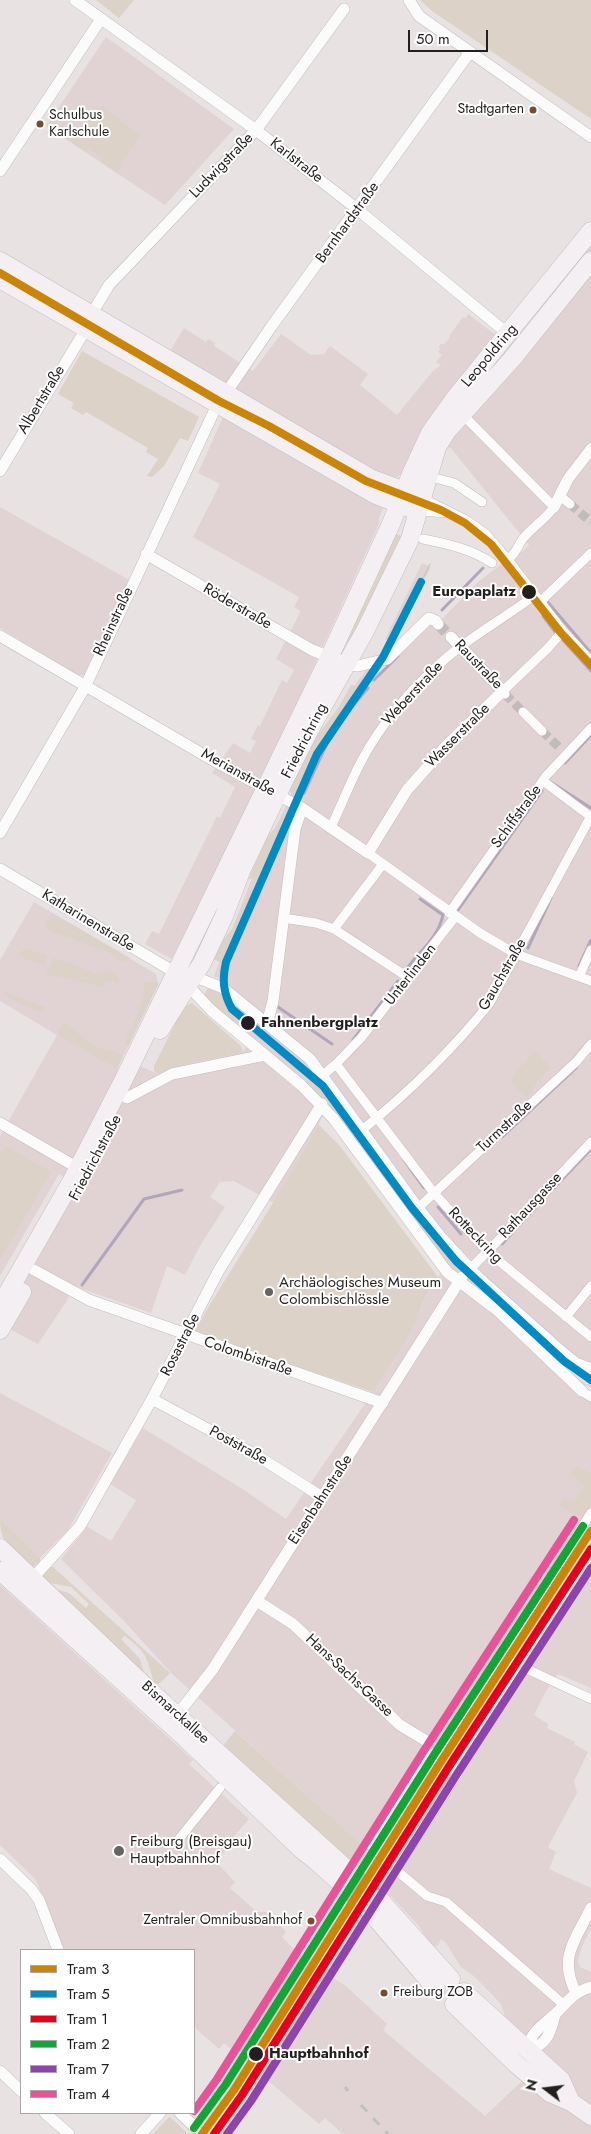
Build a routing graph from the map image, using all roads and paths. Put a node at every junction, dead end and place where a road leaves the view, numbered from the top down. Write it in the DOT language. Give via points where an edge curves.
graph roads {
  1 [pos="75,0"];
  2 [pos="409,0"];
  3 [pos="344,9"];
  4 [pos="101,19"];
  5 [pos="470,52"];
  6 [pos="256,130"];
  7 [pos="591,137"];
  8 [pos="0,171"];
  9 [pos="358,209"];
  10 [pos="591,230"];
  11 [pos="0,261"];
  12 [pos="591,261"];
  13 [pos="0,279"];
  14 [pos="88,322"];
  15 [pos="508,334"];
  16 [pos="512,359"];
  17 [pos="221,399"];
  18 [pos="463,415"];
  19 [pos="591,449"];
  20 [pos="0,471"];
  21 [pos="428,476"];
  22 [pos="560,496"];
  23 [pos="401,498"];
  24 [pos="482,502"];
  25 [pos="421,504"];
  26 [pos="570,504"];
  27 [pos="554,507"];
  28 [pos="453,512"];
  29 [pos="423,539"];
  30 [pos="146,554"];
  31 [pos="591,554"];
  32 [pos="508,560"];
  33 [pos="492,563"];
  34 [pos="538,598"];
  35 [pos="438,624"];
  36 [pos="563,631"];
  37 [pos="0,636"];
  38 [pos="451,637"];
  39 [pos="461,647"];
  40 [pos="329,658"];
  41 [pos="591,661"];
  42 [pos="347,664"];
  43 [pos="84,687"];
  44 [pos="504,692"];
  45 [pos="523,712"];
  46 [pos="591,728"];
  47 [pos="542,731"];
  48 [pos="543,781"];
  49 [pos="271,792"];
  50 [pos="302,808"];
  51 [pos="591,816"];
  52 [pos="331,827"];
  53 [pos="0,833"];
  54 [pos="368,853"];
  55 [pos="383,864"];
  56 [pos="0,869"];
  57 [pos="452,915"];
  58 [pos="283,918"];
  59 [pos="334,929"];
  60 [pos="591,950"];
  61 [pos="516,954"];
  62 [pos="577,976"];
  63 [pos="185,978"];
  64 [pos="409,978"];
  65 [pos="591,982"];
  66 [pos="269,1018"];
  67 [pos="591,1044"];
  68 [pos="265,1055"];
  69 [pos="336,1064"];
  70 [pos="320,1070"];
  71 [pos="127,1098"];
  72 [pos="322,1104"];
  73 [pos="378,1117"];
  74 [pos="0,1123"];
  75 [pos="362,1130"];
  76 [pos="591,1142"];
  77 [pos="78,1168"];
  78 [pos="434,1193"];
  79 [pos="418,1208"];
  80 [pos="487,1251"];
  81 [pos="470,1269"];
  82 [pos="34,1270"];
  83 [pos="459,1281"];
  84 [pos="591,1286"];
  85 [pos="0,1306"];
  86 [pos="566,1317"];
  87 [pos="0,1330"];
  88 [pos="186,1335"];
  89 [pos="591,1337"];
  90 [pos="591,1369"];
  91 [pos="586,1394"];
  92 [pos="152,1399"];
  93 [pos="383,1403"];
  94 [pos="322,1497"];
  95 [pos="591,1513"];
  96 [pos="0,1548"];
  97 [pos="591,1552"];
  98 [pos="0,1571"];
  99 [pos="32,1579"];
  100 [pos="257,1601"];
  101 [pos="499,1656"];
  102 [pos="519,1665"];
  103 [pos="591,1699"];
  104 [pos="177,1715"];
  105 [pos="428,1742"];
  106 [pos="442,1748"];
  107 [pos="461,1756"];
  108 [pos="434,1760"];
  109 [pos="450,1770"];
  110 [pos="220,1788"];
  111 [pos="179,1839"];
  112 [pos="371,1846"];
  113 [pos="0,1859"];
  114 [pos="374,1904"];
  115 [pos="591,1908"];
  116 [pos="58,1949"];
  117 [pos="444,1984"];
  118 [pos="591,1987"];
  119 [pos="576,1993"];
  120 [pos="563,2004"];
  121 [pos="528,2051"];
  122 [pos="516,2064"];
  123 [pos="0,2071"];
  124 [pos="20,2090"];
  125 [pos="571,2102"];
  126 [pos="46,2114"];
  127 [pos="159,2114"];
  128 [pos="181,2114"];
  129 [pos="591,2116"];
  130 [pos="196,2128"];
  131 [pos="69,2134"];
  132 [pos="141,2134"];
  1 -- 4 [label="street, Karlstraße"];
  2 -- 5 [label="street" via="419,16"];
  3 -- 6 [label="street, Ludwigstraße"];
  4 -- 6 [label="street, Karlstraße"];
  4 -- 8 [label="street"];
  5 -- 7 [label="street"];
  5 -- 9 [label="street, Bernhardstraße"];
  6 -- 9 [label="street, Karlstraße"];
  6 -- 14 [label="street, Ludwigstraße" via="109,285"];
  9 -- 15 [label="street, Karlstraße"];
  9 -- 17 [label="street, Bernhardstraße"];
  10 -- 15 [label="main road, Leopoldring"];
  11 -- 14 [label="main road"];
  12 -- 16 [label="main road, Leopoldring"];
  13 -- 14 [label="main road"];
  14 -- 17 [label="main road"];
  14 -- 20 [label="street, Albertstraße"];
  15 -- 16 [label="main road"];
  15 -- 23 [label="main road, Leopoldring" via="436,424"];
  16 -- 18 [label="main road, Leopoldring"];
  17 -- 23 [label="main road" via="372,479"];
  17 -- 30 [label="street, Rheinstraße"];
  18 -- 21 [label="main road, Leopoldring" via="437,447"];
  18 -- 27 [label="street"];
  19 -- 22 [label="street"];
  21 -- 24 [label="street" via="454,483"];
  21 -- 25 [label="main road, Leopoldring"];
  22 -- 26 [label="street"];
  22 -- 27 [label="street"];
  23 -- 25 [label="main road"];
  23 -- 40 [label="main road, Friedrichring"];
  25 -- 28 [label="street"];
  25 -- 28 [label="street"];
  25 -- 42 [label="main road, Friedrichring" via="410,539"];
  27 -- 32 [label="street" via="522,540 517,552"];
  28 -- 32 [label="street" via="486,534"];
  29 -- 33 [label="street" via="478,553"];
  30 -- 40 [label="street, Röderstraße"];
  30 -- 43 [label="street, Rheinstraße"];
  31 -- 34 [label="street, Weberstraße"];
  32 -- 34 [label="street"];
  34 -- 36 [label="street"];
  34 -- 39 [label="street, Weberstraße"];
  35 -- 42 [label="street" via="429,618 387,659 358,666"];
  36 -- 41 [label="street"];
  36 -- 44 [label="street, Wasserstraße"];
  37 -- 43 [label="street, Merianstraße"];
  38 -- 39 [label="street, Raustraße"];
  39 -- 44 [label="street, Raustraße"];
  39 -- 52 [label="street, Weberstraße" via="434,668 380,730 362,759"];
  40 -- 42 [label="street"];
  40 -- 49 [label="main road, Friedrichring"];
  42 -- 49 [label="main road, Friedrichring"];
  43 -- 49 [label="street, Merianstraße"];
  43 -- 53 [label="street, Rheinstraße"];
  44 -- 54 [label="street, Wasserstraße" via="446,746 407,790"];
  45 -- 47 [label="street"];
  46 -- 48 [label="street, Schiffstraße" via="563,751"];
  48 -- 51 [label="street"];
  48 -- 57 [label="street, Schiffstraße"];
  49 -- 50 [label="street, Merianstraße"];
  49 -- 63 [label="main road, Friedrichring"];
  50 -- 52 [label="street, Merianstraße"];
  50 -- 58 [label="street" via="294,829"];
  51 -- 61 [label="street, Gauchstraße"];
  52 -- 54 [label="street, Merianstraße"];
  54 -- 55 [label="street, Merianstraße"];
  55 -- 57 [label="street, Merianstraße"];
  55 -- 59 [label="street"];
  56 -- 63 [label="street, Katharinenstraße"];
  57 -- 61 [label="street, Merianstraße"];
  57 -- 64 [label="street, Unterlinden"];
  58 -- 59 [label="street"];
  58 -- 66 [label="street"];
  59 -- 64 [label="street"];
  60 -- 62 [label="street"];
  61 -- 62 [label="street, Merianstraße"];
  61 -- 73 [label="street, Gauchstraße" via="489,1004 470,1028"];
  62 -- 65 [label="street, Merianstraße"];
  63 -- 66 [label="street" via="223,988"];
  63 -- 68 [label="street" via="212,1011"];
  63 -- 71 [label="main road, Friedrichstraße"];
  63 -- 77 [label="main road, Friedrichstraße"];
  64 -- 69 [label="street, Unterlinden"];
  66 -- 70 [label="street"];
  67 -- 78 [label="street, Turmstraße" via="577,1061"];
  68 -- 71 [label="street" via="172,1074"];
  68 -- 72 [label="street"];
  69 -- 70 [label="street, Unterlinden"];
  69 -- 73 [label="street, Rotteckring"];
  70 -- 75 [label="street, Rotteckring"];
  71 -- 82 [label="main road, Friedrichstraße"];
  72 -- 83 [label="street" via="444,1268"];
  72 -- 88 [label="street, Rosastraße" via="231,1250"];
  73 -- 75 [label="street, Gauchstraße"];
  73 -- 78 [label="street, Rotteckring"];
  74 -- 77 [label="street"];
  75 -- 79 [label="street, Rotteckring"];
  76 -- 80 [label="street, Rathausgasse"];
  77 -- 85 [label="main road, Friedrichstraße"];
  78 -- 79 [label="street, Turmstraße"];
  78 -- 80 [label="street, Rotteckring"];
  79 -- 81 [label="street, Rotteckring"];
  80 -- 81 [label="street, Rathausgasse"];
  80 -- 86 [label="street, Rotteckring"];
  81 -- 83 [label="street, Eisenbahnstraße"];
  81 -- 90 [label="street, Rotteckring" via="561,1351 576,1363"];
  82 -- 87 [label="main road, Friedrichstraße"];
  82 -- 88 [label="street, Colombistraße" via="89,1300"];
  83 -- 91 [label="street" via="497,1310"];
  83 -- 93 [label="street, Eisenbahnstraße"];
  84 -- 86 [label="street"];
  86 -- 89 [label="street, Rotteckring"];
  88 -- 92 [label="street, Rosastraße"];
  88 -- 93 [label="street, Colombistraße"];
  92 -- 94 [label="street, Poststraße" via="256,1455"];
  92 -- 99 [label="street, Rosastraße" via="80,1526"];
  93 -- 94 [label="street, Eisenbahnstraße"];
  94 -- 100 [label="street, Eisenbahnstraße"];
  95 -- 101 [label="street"];
  96 -- 99 [label="main road, Bismarckallee"];
  97 -- 102 [label="street"];
  98 -- 104 [label="main road, Bismarckallee" via="181,1734 295,1844 348,1880"];
  99 -- 104 [label="main road, Bismarckallee"];
  100 -- 104 [label="street, Eisenbahnstraße" via="213,1670"];
  100 -- 105 [label="street, Hans-Sachs-Gasse" via="293,1624 400,1725"];
  101 -- 102 [label="street"];
  101 -- 106 [label="street"];
  102 -- 103 [label="street"];
  102 -- 107 [label="street"];
  105 -- 106 [label="street, Hans-Sachs-Gasse"];
  106 -- 108 [label="street"];
  106 -- 112 [label="street" via="430,1755"];
  107 -- 109 [label="street"];
  107 -- 120 [label="street" via="458,1773 396,1870 427,1896 446,1902"];
  110 -- 111 [label="street"];
  113 -- 116 [label="street" via="31,1888"];
  114 -- 117 [label="main road"];
  115 -- 119 [label="street" via="569,1954 567,1968"];
  118 -- 119 [label="street"];
  119 -- 120 [label="street"];
  120 -- 121 [label="street" via="555,2015 550,2034 540,2047"];
  121 -- 122 [label="main road"];
  121 -- 122 [label="main road" via="459,1998"];
  121 -- 125 [label="main road" via="560,2080"];
  122 -- 125 [label="main road" via="550,2093"];
  123 -- 124 [label="street"];
  125 -- 129 [label="main road"];
  126 -- 131 [label="street"];
  127 -- 132 [label="street"];
  128 -- 130 [label="street"];
}
